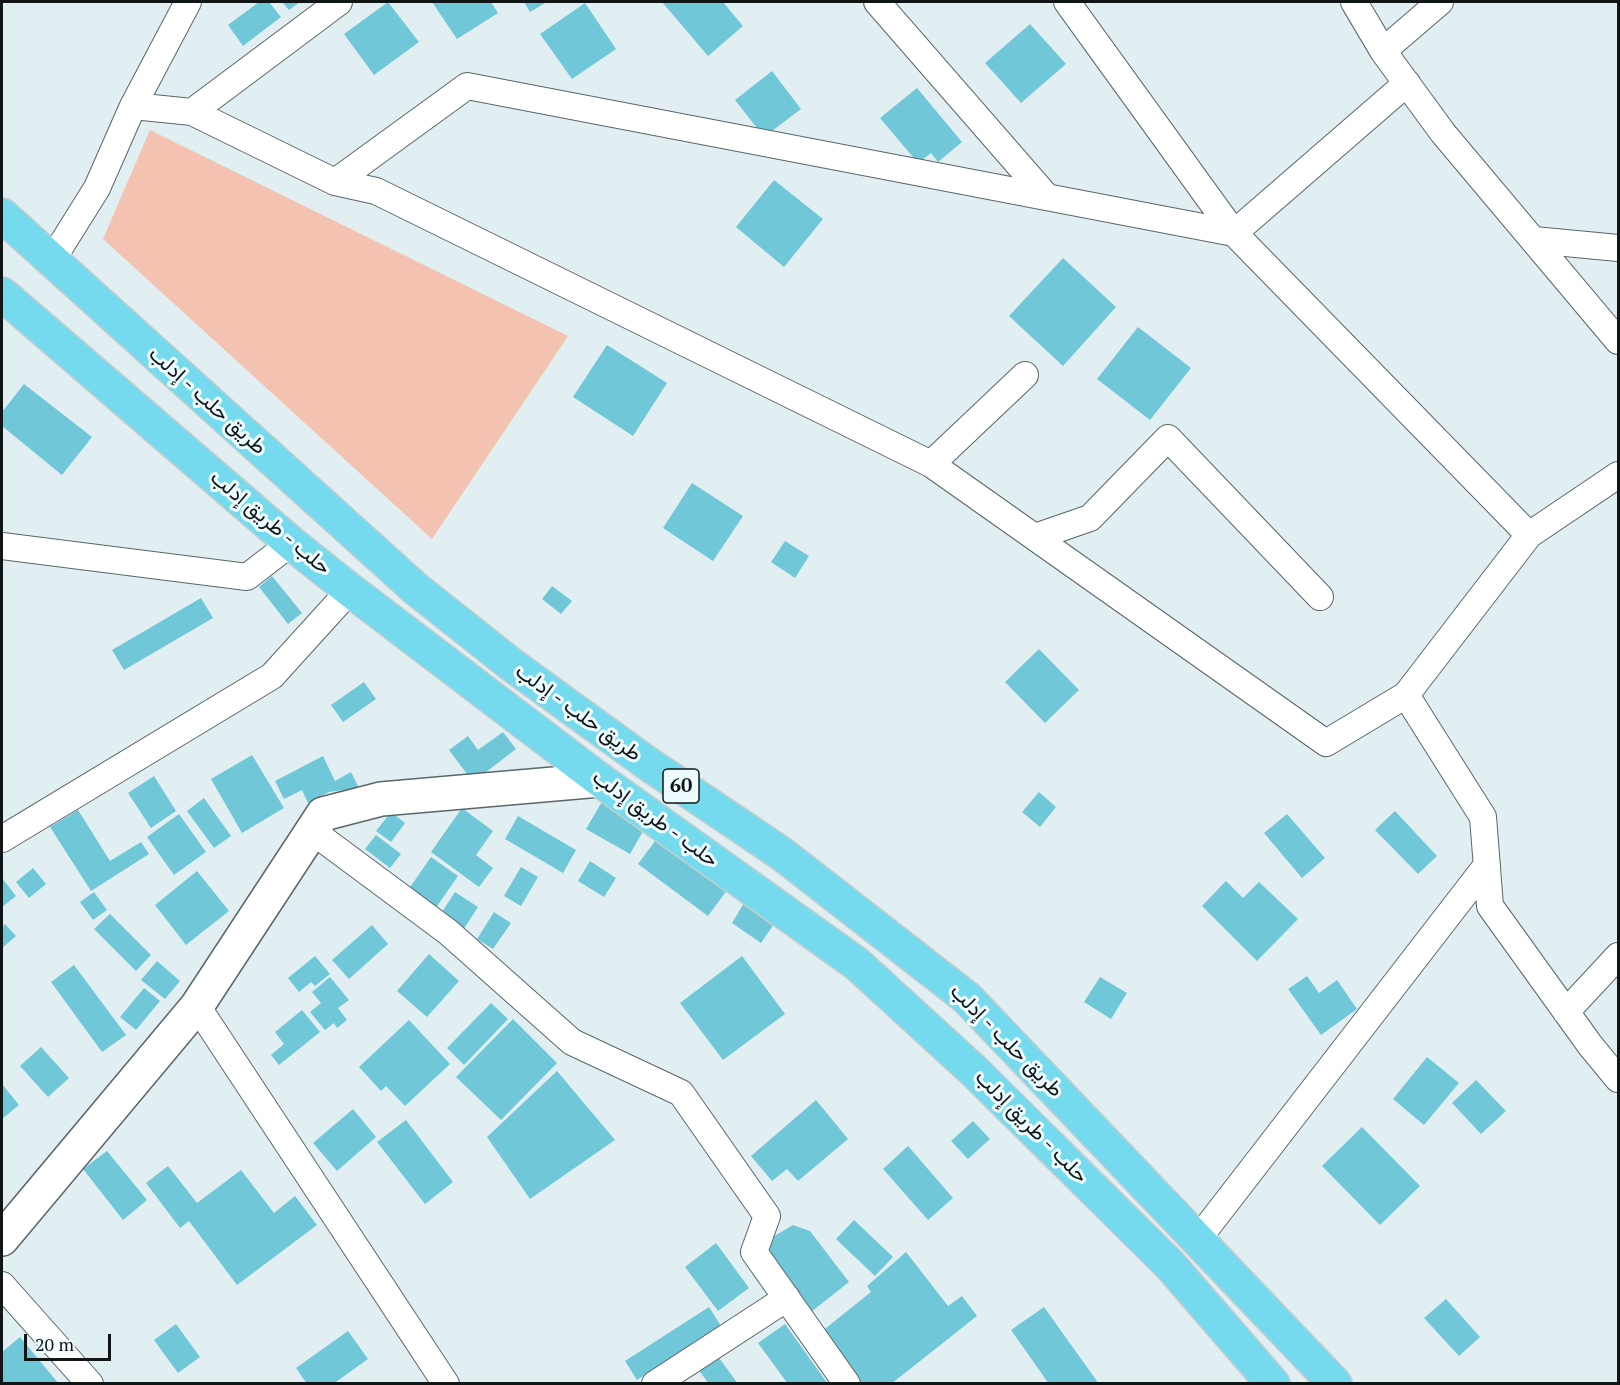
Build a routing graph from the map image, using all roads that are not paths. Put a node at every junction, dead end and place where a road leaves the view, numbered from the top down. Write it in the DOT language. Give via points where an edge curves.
graph roads {
  1 [pos="188,2"];
  2 [pos="339,2"];
  3 [pos="876,2"];
  4 [pos="1068,2"];
  5 [pos="1354,2"];
  6 [pos="1440,2"];
  7 [pos="1383,51"];
  8 [pos="1407,83"];
  9 [pos="133,106"];
  10 [pos="192,112"];
  11 [pos="335,182"];
  12 [pos="1046,196"];
  13 [pos="2,215"];
  14 [pos="1234,233"];
  15 [pos="1534,240"];
  16 [pos="1618,248"];
  17 [pos="52,260"];
  18 [pos="2,294"];
  19 [pos="1618,341"];
  20 [pos="1025,375"];
  21 [pos="931,464"];
  22 [pos="1618,475"];
  23 [pos="1529,535"];
  24 [pos="1035,537"];
  25 [pos="291,543"];
  26 [pos="2,546"];
  27 [pos="350,590"];
  28 [pos="1320,597"];
  29 [pos="1406,695"];
  30 [pos="600,780"];
  31 [pos="312,831"];
  32 [pos="2,839"];
  33 [pos="1487,865"];
  34 [pos="1618,956"];
  35 [pos="197,1006"];
  36 [pos="1566,1011"];
  37 [pos="1618,1078"];
  38 [pos="2,1239"];
  39 [pos="1198,1239"];
  40 [pos="2,1285"];
  41 [pos="787,1298"];
  42 [pos="90,1383"];
  43 [pos="446,1383"];
  44 [pos="655,1383"];
  45 [pos="848,1383"];
  46 [pos="1273,1383"];
  47 [pos="1335,1383"];
  1 -- 9 [label="street"];
  2 -- 10 [label="street"];
  3 -- 12 [label="street"];
  4 -- 14 [label="street"];
  5 -- 7 [label="street"];
  6 -- 7 [label="street"];
  7 -- 8 [label="street"];
  8 -- 14 [label="street"];
  8 -- 15 [label="street" via="1443,133"];
  9 -- 10 [label="street"];
  9 -- 17 [label="street" via="97,188"];
  10 -- 11 [label="street"];
  11 -- 12 [label="street" via="466,86"];
  11 -- 21 [label="street" via="376,191"];
  12 -- 14 [label="street"];
  13 -- 17 [label="highway, طريق حلب - إدلب / 60"];
  14 -- 23 [label="street"];
  15 -- 16 [label="street"];
  15 -- 19 [label="street"];
  17 -- 39 [label="highway, طريق حلب - إدلب / 60" via="416,589 637,756 782,854 967,998"];
  18 -- 25 [label="highway, حلب - طريق إدلب / 60"];
  20 -- 21 [label="street"];
  21 -- 24 [label="street"];
  22 -- 23 [label="street"];
  23 -- 29 [label="street"];
  24 -- 28 [label="street" via="1089,518 1168,438"];
  24 -- 29 [label="street" via="1326,743"];
  25 -- 26 [label="street" via="247,577"];
  25 -- 27 [label="highway, حلب - طريق إدلب / 60"];
  27 -- 30 [label="highway, حلب - طريق إدلب / 60"];
  27 -- 32 [label="street" via="272,676"];
  29 -- 33 [label="street" via="1483,817"];
  30 -- 31 [label="street" via="381,799 323,814"];
  30 -- 46 [label="highway, حلب - طريق إدلب / 60" via="865,972 975,1071 1161,1257"];
  31 -- 35 [label="street"];
  31 -- 41 [label="street" via="448,932 572,1042 681,1093 767,1216 754,1252"];
  33 -- 36 [label="street" via="1490,906"];
  33 -- 39 [label="street"];
  34 -- 36 [label="street"];
  35 -- 38 [label="street"];
  35 -- 43 [label="street"];
  36 -- 37 [label="street"];
  39 -- 47 [label="highway, طريق حلب - إدلب / 60"];
  40 -- 42 [label="street"];
  41 -- 44 [label="street"];
  41 -- 45 [label="street"];
}
